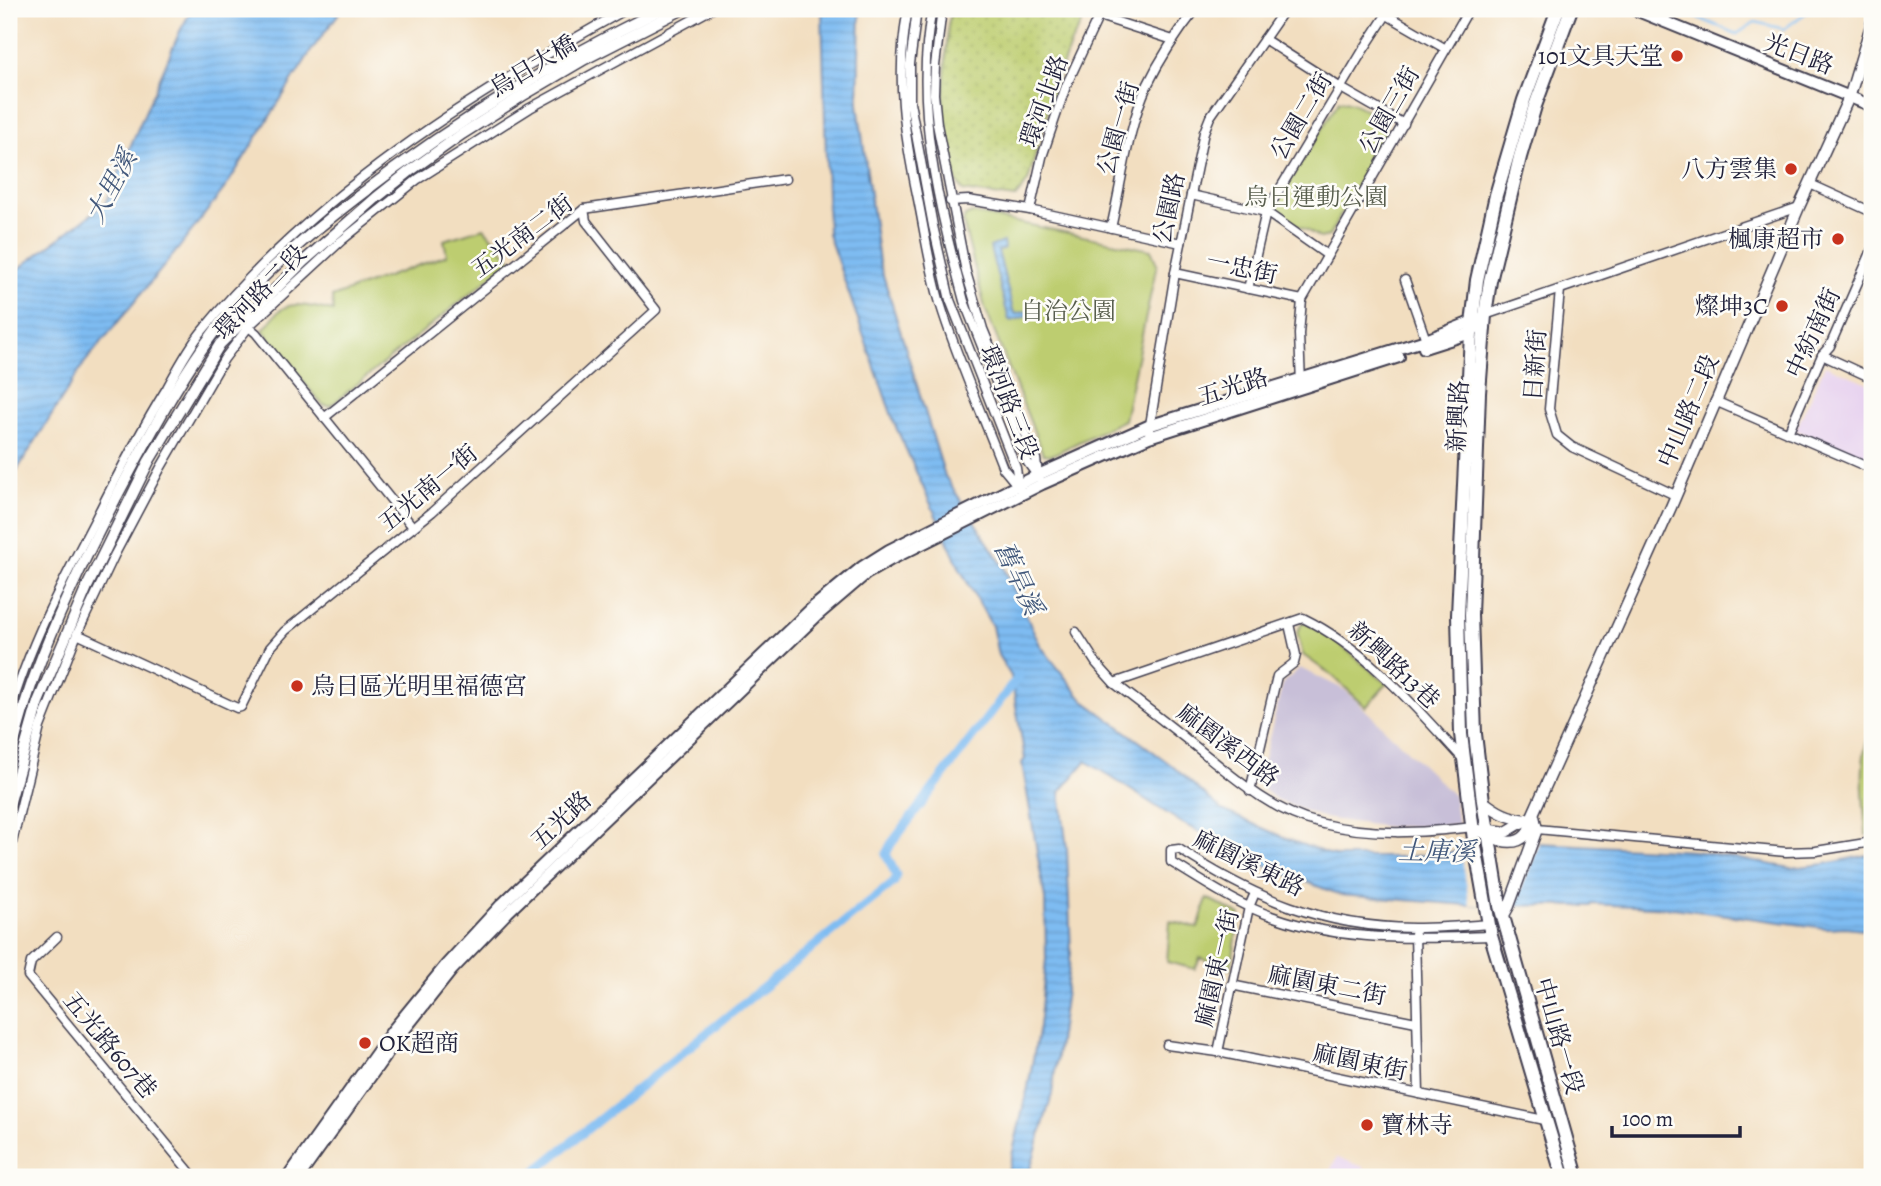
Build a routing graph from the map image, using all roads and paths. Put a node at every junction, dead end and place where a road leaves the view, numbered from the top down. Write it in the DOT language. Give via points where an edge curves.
graph roads {
  1 [pos="627,9"];
  2 [pos="662,9"];
  3 [pos="683,9"];
  4 [pos="712,9"];
  5 [pos="908,9"];
  6 [pos="917,9"];
  7 [pos="932,9"];
  8 [pos="942,9"];
  9 [pos="1196,9"];
  10 [pos="1284,9"];
  11 [pos="1469,9"];
  12 [pos="1558,9"];
  13 [pos="1571,9"];
  14 [pos="1633,9"];
  15 [pos="1670,9"];
  16 [pos="1100,12"];
  17 [pos="1388,12"];
  18 [pos="1663,22"];
  19 [pos="1872,22"];
  20 [pos="628,31"];
  21 [pos="1264,39"];
  22 [pos="1172,40"];
  23 [pos="1446,49"];
  24 [pos="1341,88"];
  25 [pos="1850,96"];
  26 [pos="1872,106"];
  27 [pos="1404,124"];
  28 [pos="404,161"];
  29 [pos="410,171"];
  30 [pos="785,179"];
  31 [pos="1810,184"];
  32 [pos="1191,195"];
  33 [pos="953,201"];
  34 [pos="942,203"];
  35 [pos="924,207"];
  36 [pos="1799,207"];
  37 [pos="584,209"];
  38 [pos="1030,210"];
  39 [pos="1266,212"];
  40 [pos="1872,212"];
  41 [pos="1111,228"];
  42 [pos="1181,243"];
  43 [pos="1872,250"];
  44 [pos="1327,255"];
  45 [pos="1175,273"];
  46 [pos="1405,280"];
  47 [pos="1248,289"];
  48 [pos="1560,290"];
  49 [pos="1301,300"];
  50 [pos="228,309"];
  51 [pos="1485,315"];
  52 [pos="246,323"];
  53 [pos="1471,328"];
  54 [pos="1426,340"];
  55 [pos="1822,355"];
  56 [pos="1872,378"];
  57 [pos="1301,383"];
  58 [pos="1715,401"];
  59 [pos="324,418"];
  60 [pos="1149,432"];
  61 [pos="1788,433"];
  62 [pos="1872,469"];
  63 [pos="1040,479"];
  64 [pos="1020,489"];
  65 [pos="1675,495"];
  66 [pos="413,527"];
  67 [pos="912,544"];
  68 [pos="1289,624"];
  69 [pos="1076,632"];
  70 [pos="76,635"];
  71 [pos="1114,683"];
  72 [pos="9,716"];
  73 [pos="1464,759"];
  74 [pos="9,761"];
  75 [pos="1250,790"];
  76 [pos="1483,801"];
  77 [pos="9,805"];
  78 [pos="1531,817"];
  79 [pos="1537,829"];
  80 [pos="1474,833"];
  81 [pos="1489,835"];
  82 [pos="1872,842"];
  83 [pos="9,855"];
  84 [pos="1255,893"];
  85 [pos="1249,907"];
  86 [pos="1485,907"];
  87 [pos="1504,910"];
  88 [pos="1415,928"];
  89 [pos="1490,930"];
  90 [pos="57,937"];
  91 [pos="1415,939"];
  92 [pos="1231,985"];
  93 [pos="1416,1022"];
  94 [pos="1167,1045"];
  95 [pos="1218,1052"];
  96 [pos="1419,1094"];
  97 [pos="1545,1120"];
  98 [pos="194,1177"];
  99 [pos="288,1177"];
  100 [pos="299,1177"];
  101 [pos="1563,1177"];
  102 [pos="1577,1177"];
  1 -- 50 [label="street, 環河路二段" via="509,77 396,152 307,222 251,276"];
  2 -- 20 [label="street, 烏日大橋"];
  3 -- 20 [label="street, 烏日大橋"];
  4 -- 52 [label="street, 環河路二段" via="530,108 428,172"];
  5 -- 35 [label="street, 環河路三段" via="901,102"];
  6 -- 35 [label="street, 環河路三段" via="910,102"];
  7 -- 34 [label="street, 環河路三段" via="924,98"];
  8 -- 33 [label="street, 環河路三段" via="934,94"];
  9 -- 22 [label="street, 公園一街"];
  10 -- 21 [label="street, 公園路"];
  11 -- 23 [label="street, 公園三街"];
  12 -- 53 [label="main road, 新興路" via="1496,195"];
  13 -- 51 [label="main road, 新興路" via="1520,157"];
  14 -- 18 [label="main road, 光日路"];
  15 -- 18 [label="street"];
  16 -- 22 [label="street"];
  16 -- 38 [label="street, 環河北路" via="1066,86"];
  17 -- 23 [label="street"];
  17 -- 24 [label="street, 公園二街"];
  18 -- 25 [label="main road, 光日路"];
  19 -- 25 [label="street, 中山路二段"];
  20 -- 28 [label="street, 烏日大橋" via="517,88"];
  20 -- 29 [label="street, 烏日大橋"];
  21 -- 24 [label="street"];
  21 -- 32 [label="street, 公園路" via="1210,117"];
  22 -- 41 [label="street, 公園一街" via="1146,89 1133,129"];
  23 -- 27 [label="street, 公園三街"];
  24 -- 27 [label="street"];
  24 -- 39 [label="street, 公園二街"];
  25 -- 26 [label="main road, 光日路"];
  25 -- 31 [label="street, 中山路二段"];
  27 -- 44 [label="street, 公園三街"];
  28 -- 50 [label="street, 環河路二段" via="316,230"];
  29 -- 52 [label="street, 環河路二段" via="314,252"];
  30 -- 37 [label="street, 五光南二街"];
  31 -- 36 [label="street, 中山路二段"];
  31 -- 40 [label="street"];
  32 -- 39 [label="street"];
  32 -- 42 [label="street, 公園路"];
  33 -- 34 [label="street"];
  33 -- 38 [label="street"];
  33 -- 63 [label="street, 環河路三段" via="973,299"];
  34 -- 35 [label="street"];
  34 -- 63 [label="street, 環河路三段" via="964,301 1028,463"];
  35 -- 64 [label="street, 環河路三段" via="940,304 1005,472"];
  36 -- 48 [label="street"];
  36 -- 58 [label="street, 中山路二段"];
  37 -- 59 [label="street, 五光南二街"];
  37 -- 66 [label="street, 五光南一街" via="586,221 656,310"];
  38 -- 41 [label="street"];
  39 -- 44 [label="street"];
  39 -- 47 [label="street, 公園二街"];
  41 -- 42 [label="street"];
  42 -- 45 [label="street, 公園路"];
  43 -- 55 [label="street, 中紡南街"];
  44 -- 49 [label="street, 公園三街"];
  45 -- 47 [label="street, 一忠街"];
  45 -- 60 [label="street, 公園路"];
  46 -- 54 [label="street"];
  47 -- 49 [label="street, 一忠街"];
  48 -- 51 [label="street"];
  48 -- 65 [label="street, 日新街" via="1549,409 1558,435 1579,451"];
  49 -- 57 [label="street, 公園三街"];
  50 -- 52 [label="street"];
  50 -- 72 [label="street, 環河路二段" via="202,332 137,437 61,585"];
  50 -- 74 [label="street, 環河路二段" via="148,439 74,582 34,678"];
  51 -- 53 [label="main road"];
  51 -- 76 [label="main road, 新興路" via="1471,615 1475,734"];
  52 -- 59 [label="street"];
  52 -- 70 [label="street, 環河路二段" via="160,468"];
  52 -- 77 [label="street, 環河路二段" via="220,344 149,461 87,587 38,702"];
  53 -- 54 [label="main road, 五光路"];
  53 -- 57 [label="main road, 五光路"];
  53 -- 73 [label="main road, 新興路" via="1458,615"];
  54 -- 57 [label="main road, 五光路"];
  55 -- 56 [label="street"];
  55 -- 61 [label="street, 中紡南街"];
  57 -- 60 [label="main road, 五光路"];
  58 -- 61 [label="street"];
  58 -- 65 [label="street, 中山路二段"];
  59 -- 66 [label="street"];
  60 -- 63 [label="main road, 五光路"];
  61 -- 62 [label="street"];
  63 -- 64 [label="main road, 五光路"];
  64 -- 67 [label="main road, 五光路"];
  65 -- 78 [label="street, 中山路二段"];
  66 -- 70 [label="street, 五光南一街" via="279,636 241,707"];
  67 -- 99 [label="main road, 五光路" via="862,567 836,587 501,905 391,1031"];
  67 -- 100 [label="main road, 五光路" via="866,574 818,615 508,912 452,970 398,1038"];
  68 -- 71 [label="street"];
  68 -- 73 [label="street, 新興路13巷" via="1303,618 1331,632 1392,682"];
  68 -- 75 [label="street" via="1294,663 1277,676"];
  69 -- 71 [label="street, 麻園溪西路"];
  70 -- 83 [label="street, 環河路二段" via="40,727"];
  71 -- 75 [label="street, 麻園溪西路"];
  73 -- 80 [label="main road, 新興路"];
  75 -- 80 [label="street, 麻園溪西路" via="1318,823 1370,832"];
  76 -- 78 [label="street" via="1511,818"];
  76 -- 81 [label="main road, 新興路"];
  78 -- 79 [label="street"];
  78 -- 81 [label="street, 中山路二段" via="1527,834 1518,841"];
  79 -- 82 [label="street" via="1786,852"];
  79 -- 87 [label="street"];
  80 -- 81 [label="street, 中山路二段"];
  80 -- 86 [label="main road, 新興路"];
  81 -- 87 [label="main road, 中山路一段"];
  84 -- 85 [label="street, 麻園東一街"];
  84 -- 85 [label="street, 麻園溪東路" via="1179,849 1171,850 1171,862"];
  84 -- 88 [label="street, 麻園溪東路" via="1321,917"];
  85 -- 91 [label="street, 麻園溪東路" via="1332,933"];
  85 -- 92 [label="street, 麻園東一街"];
  86 -- 89 [label="main road, 中山路一段"];
  87 -- 102 [label="main road, 中山路一段"];
  88 -- 89 [label="street, 麻園溪東路"];
  88 -- 91 [label="street, 麻園東二街"];
  89 -- 91 [label="street, 麻園溪東路"];
  89 -- 97 [label="main road, 中山路一段"];
  90 -- 98 [label="street, 五光路607巷" via="31,962 28,975"];
  91 -- 93 [label="street, 麻園東二街"];
  92 -- 93 [label="street, 麻園東二街"];
  92 -- 95 [label="street, 麻園東一街"];
  93 -- 96 [label="street, 麻園東二街"];
  94 -- 95 [label="street, 麻園東街"];
  95 -- 96 [label="street, 麻園東街"];
  96 -- 97 [label="street, 麻園東街"];
  97 -- 101 [label="main road, 中山路一段"];
}
